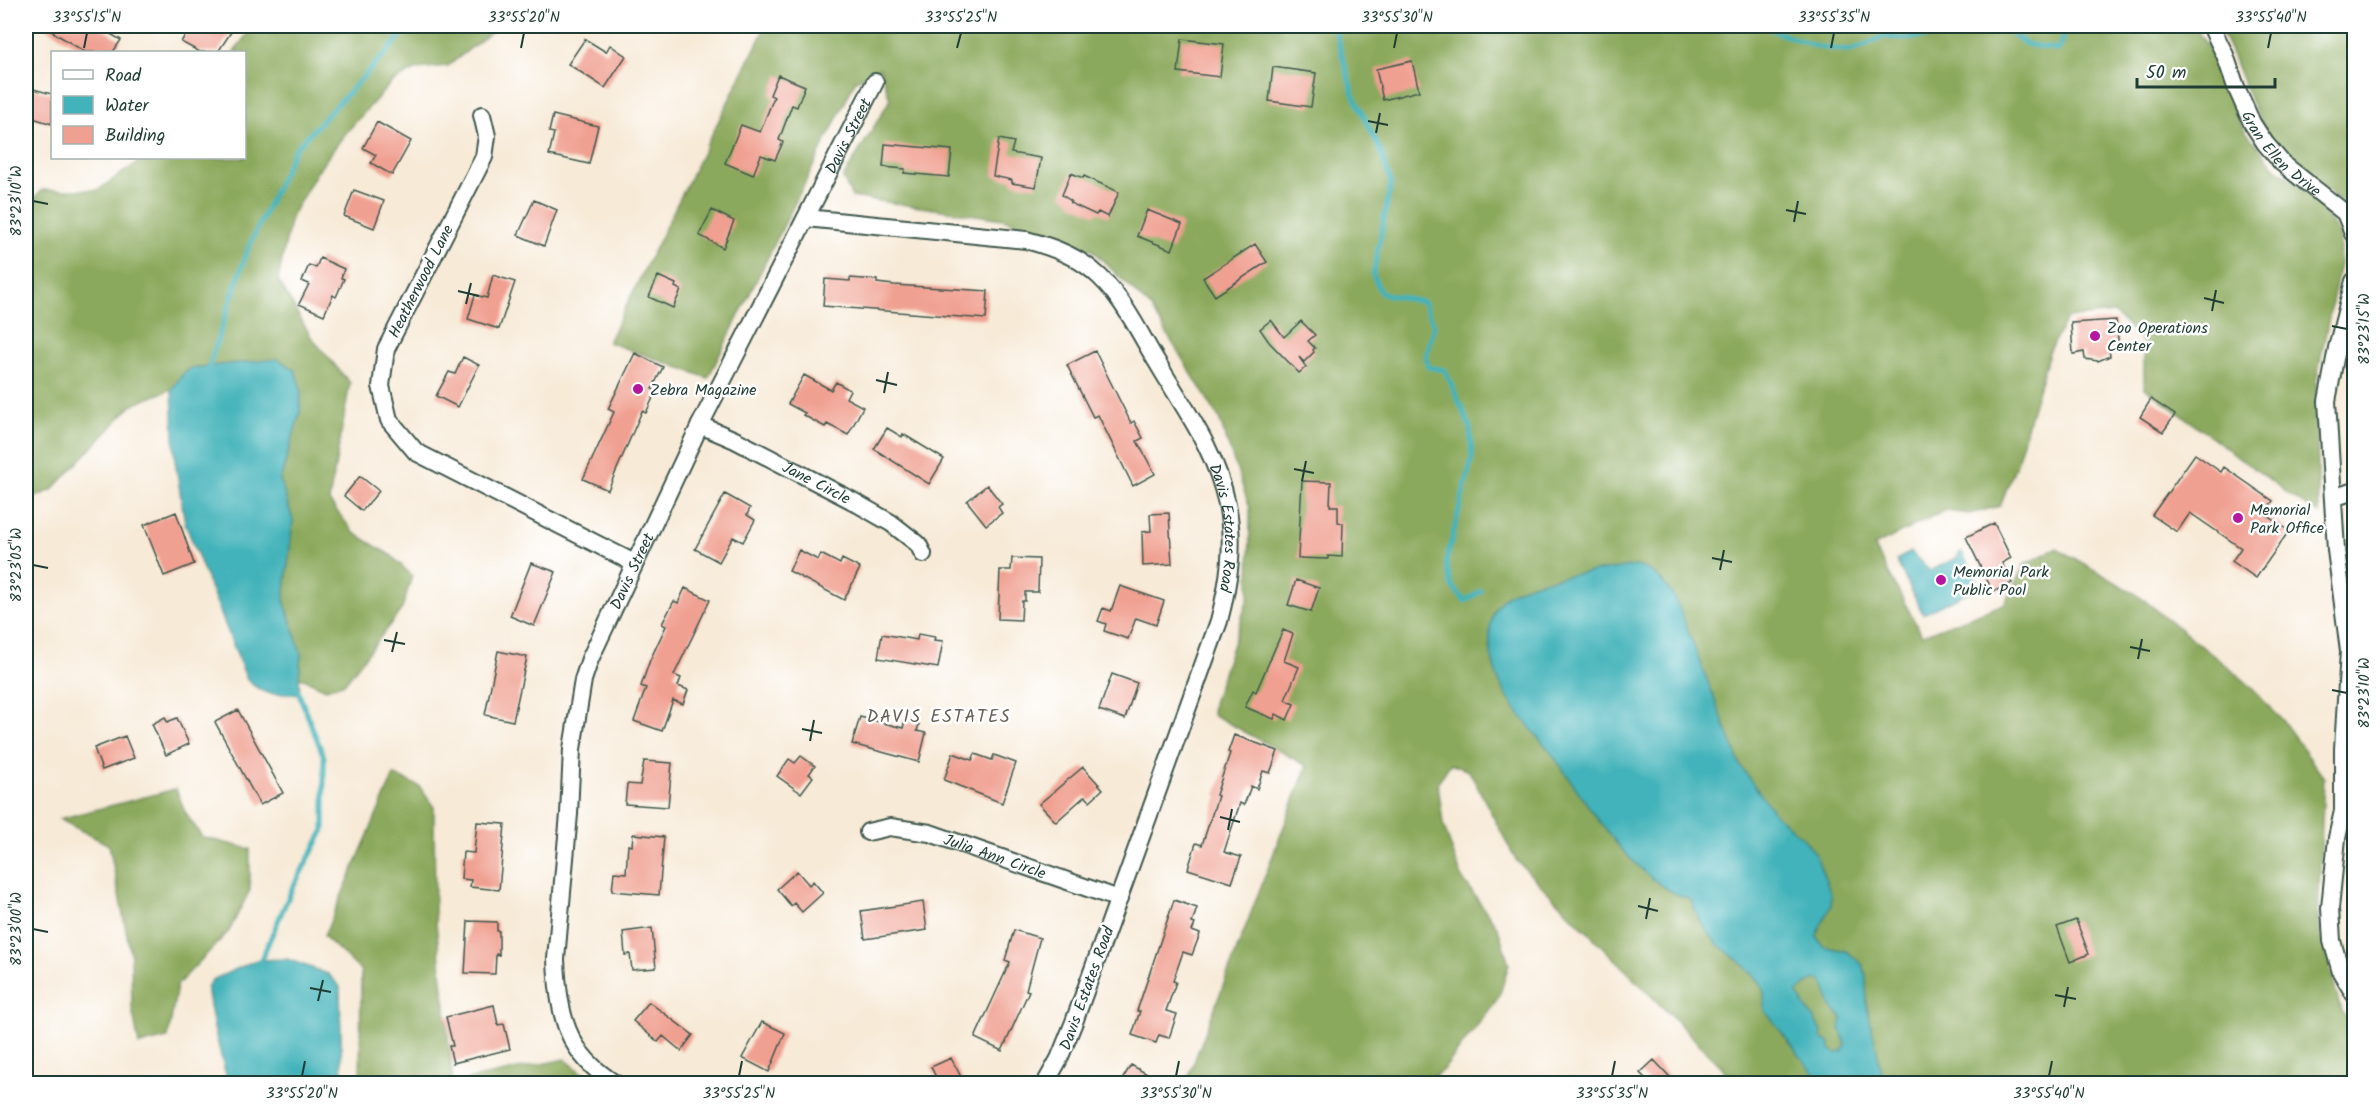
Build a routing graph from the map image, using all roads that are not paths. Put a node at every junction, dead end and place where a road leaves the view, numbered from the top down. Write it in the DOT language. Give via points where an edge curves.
graph roads {
  1 [pos="2211,26"];
  2 [pos="875,82"];
  3 [pos="482,116"];
  4 [pos="806,218"];
  5 [pos="2355,235"];
  6 [pos="2355,281"];
  7 [pos="700,425"];
  8 [pos="2355,491"];
  9 [pos="2333,498"];
  10 [pos="923,554"];
  11 [pos="634,563"];
  12 [pos="2349,795"];
  13 [pos="868,832"];
  14 [pos="1119,899"];
  15 [pos="2355,994"];
  16 [pos="616,1083"];
  17 [pos="1045,1083"];
  1 -- 5 [label="street, Gran Ellen Drive" via="2252,123 2265,143 2282,163 2345,213"];
  2 -- 4 [label="street, Davis Street"];
  3 -- 11 [label="street, Heatherwood Lane" via="487,136 484,158 386,349 381,386 389,420 416,452"];
  4 -- 7 [label="street, Davis Street"];
  4 -- 14 [label="street, Davis Estates Road" via="1026,240 1082,262 1109,286 1128,313 1209,447 1227,506 1232,548 1227,589"];
  6 -- 9 [label="street" via="2327,401"];
  7 -- 10 [label="street, Jane Circle" via="891,523 918,544"];
  7 -- 11 [label="street, Davis Street"];
  8 -- 9 [label="street"];
  9 -- 12 [label="street" via="2349,651 2343,749"];
  11 -- 16 [label="street, Davis Street" via="583,680 572,749 556,959 563,1020 569,1036 582,1057"];
  12 -- 15 [label="street" via="2330,908 2332,941 2342,972"];
  13 -- 14 [label="street, Julia Ann Circle" via="890,827 930,833"];
  14 -- 17 [label="street, Davis Estates Road" via="1074,1022"];
}
